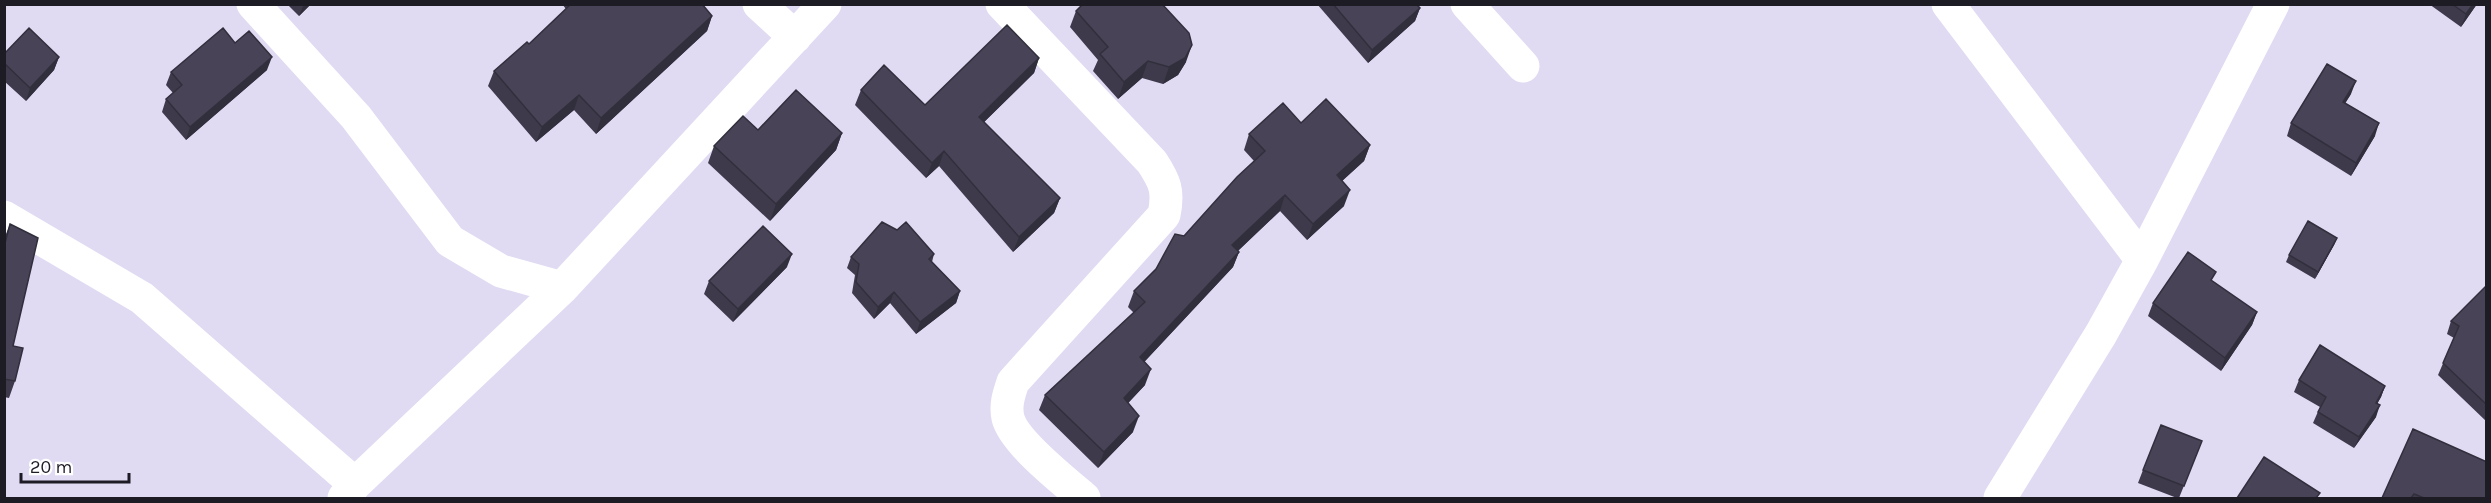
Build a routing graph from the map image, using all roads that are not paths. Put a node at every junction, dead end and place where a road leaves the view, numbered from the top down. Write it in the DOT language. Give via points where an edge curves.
graph roads {
  1 [pos="253,4"];
  2 [pos="759,4"];
  3 [pos="825,4"];
  4 [pos="1002,4"];
  5 [pos="1467,4"];
  6 [pos="1948,4"];
  7 [pos="2273,4"];
  8 [pos="795,37"];
  9 [pos="1523,66"];
  10 [pos="4,217"];
  11 [pos="2142,260"];
  12 [pos="562,288"];
  13 [pos="349,491"];
  14 [pos="1084,498"];
  15 [pos="2000,498"];
  1 -- 12 [label="street" via="356,117 450,241 501,271"];
  2 -- 8 [label="street"];
  3 -- 8 [label="street"];
  4 -- 14 [label="street" via="1152,162 1164,181 1168,199 1164,215 1013,382 1007,400 1008,420 1023,443"];
  5 -- 9 [label="street"];
  6 -- 11 [label="street"];
  7 -- 11 [label="street"];
  8 -- 12 [label="street"];
  10 -- 13 [label="street" via="142,298"];
  11 -- 15 [label="street"];
  12 -- 13 [label="street"];
}
